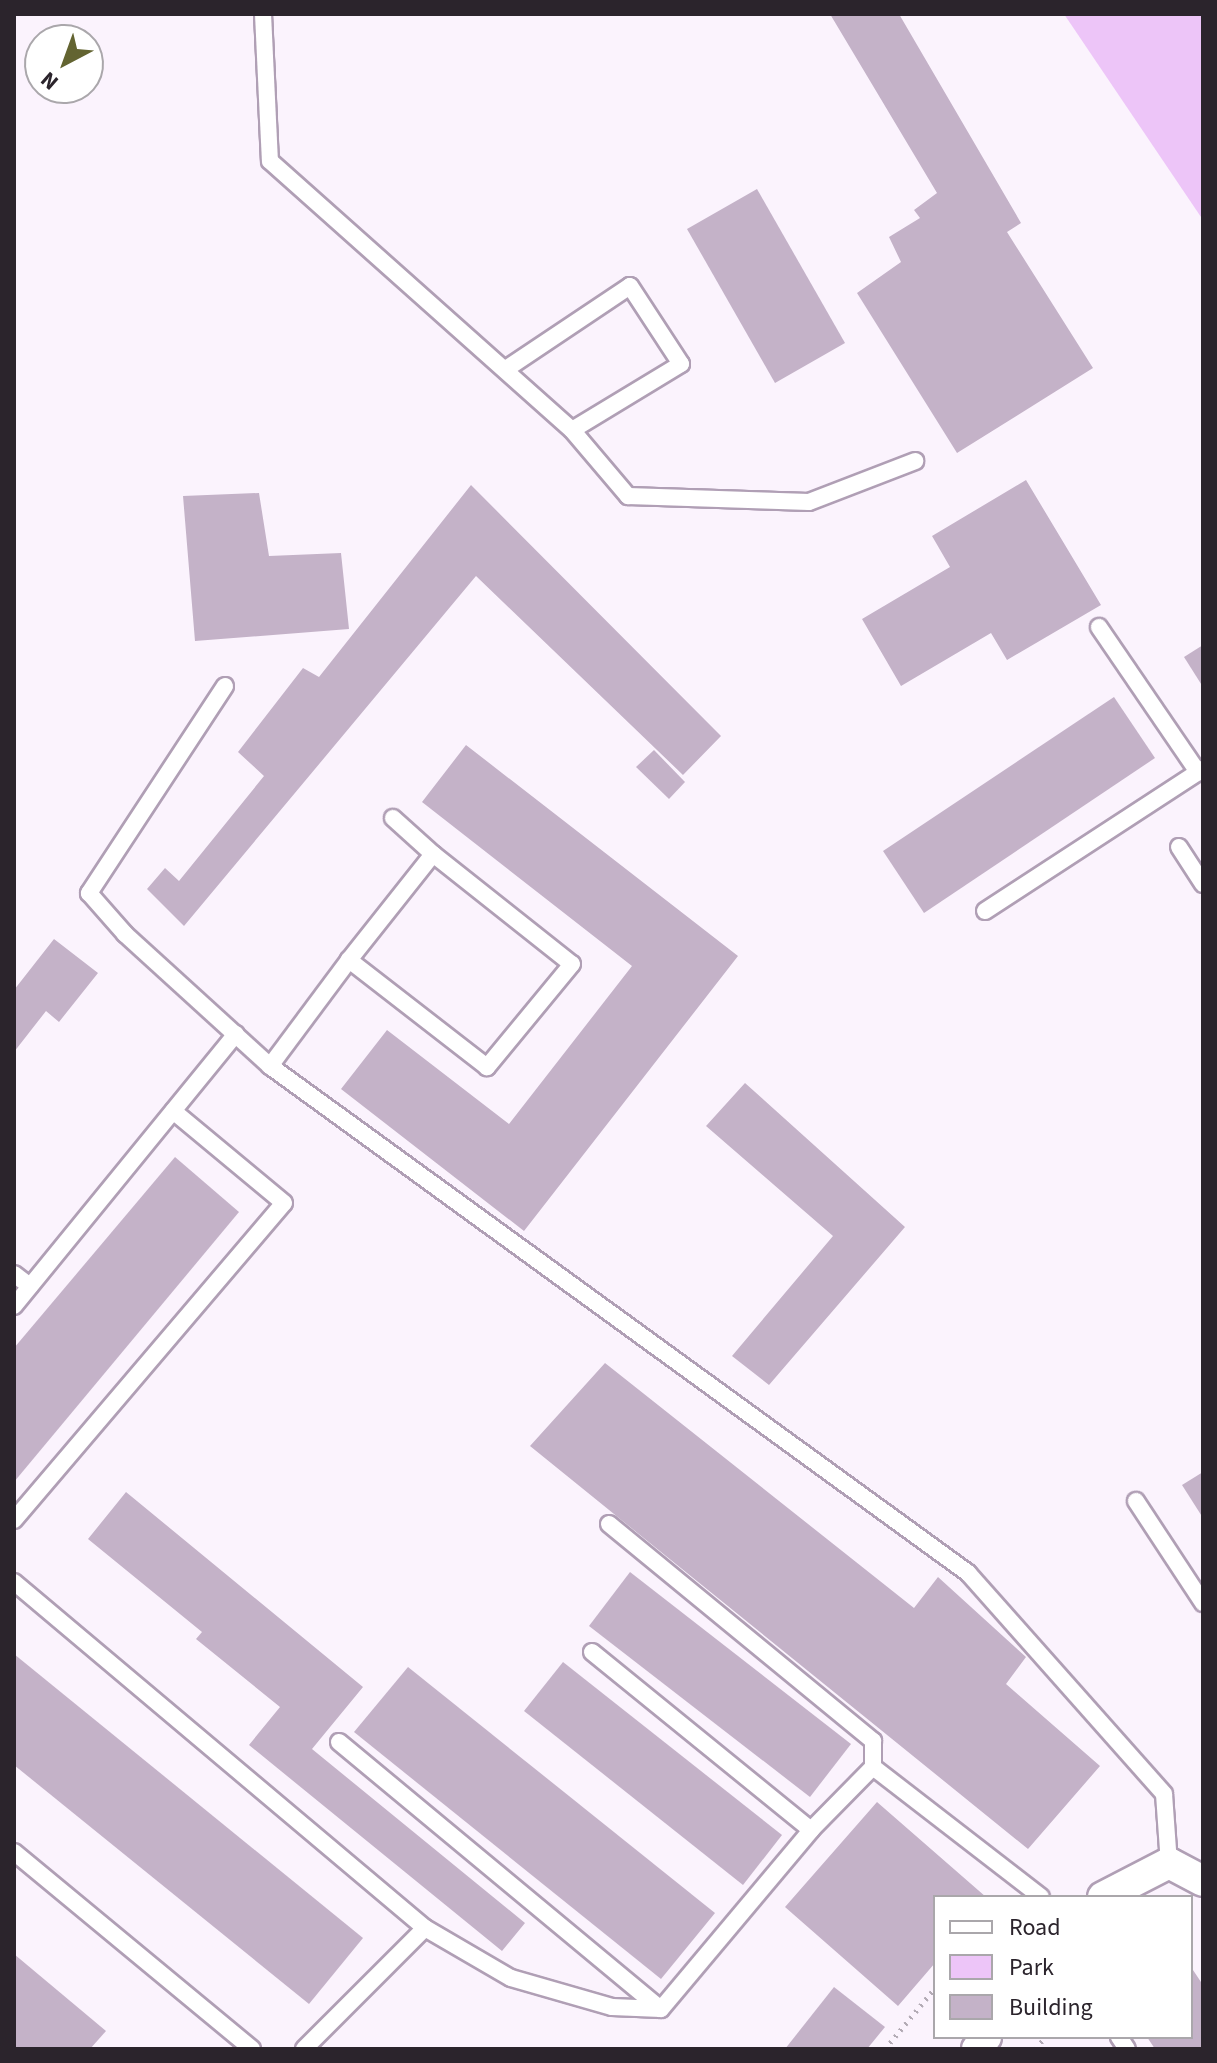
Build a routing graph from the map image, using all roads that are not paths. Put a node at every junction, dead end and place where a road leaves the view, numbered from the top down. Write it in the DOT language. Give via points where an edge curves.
graph roads {
  1 [pos="263,14"];
  2 [pos="506,369"];
  3 [pos="572,430"];
  4 [pos="915,461"];
  5 [pos="1099,627"];
  6 [pos="225,686"];
  7 [pos="1200,770"];
  8 [pos="393,818"];
  9 [pos="1179,847"];
  10 [pos="433,854"];
  11 [pos="1203,884"];
  12 [pos="985,911"];
  13 [pos="349,960"];
  14 [pos="236,1034"];
  15 [pos="270,1066"];
  16 [pos="173,1111"];
  17 [pos="14,1274"];
  18 [pos="30,1286"];
  19 [pos="14,1306"];
  20 [pos="1136,1501"];
  21 [pos="14,1520"];
  22 [pos="609,1524"];
  23 [pos="14,1582"];
  24 [pos="1203,1603"];
  25 [pos="592,1652"];
  26 [pos="339,1742"];
  27 [pos="873,1767"];
  28 [pos="811,1830"];
  29 [pos="14,1852"];
  30 [pos="1169,1863"];
  31 [pos="1203,1881"];
  32 [pos="1038,1895"];
  33 [pos="1107,1895"];
  34 [pos="425,1928"];
  35 [pos="661,2009"];
  36 [pos="252,2049"];
  37 [pos="304,2049"];
  1 -- 2 [label="lane" via="270,161"];
  2 -- 3 [label="lane"];
  2 -- 3 [label="lane" via="630,286 681,364"];
  3 -- 4 [label="lane" via="628,496 809,502"];
  5 -- 7 [label="lane"];
  6 -- 14 [label="lane" via="89,893 125,934"];
  7 -- 12 [label="lane"];
  8 -- 10 [label="lane"];
  9 -- 11 [label="lane"];
  10 -- 13 [label="lane"];
  10 -- 13 [label="lane" via="572,964 487,1067"];
  13 -- 15 [label="lane"];
  14 -- 15 [label="lane"];
  14 -- 16 [label="lane"];
  15 -- 30 [label="lane" via="968,1573 1164,1794"];
  16 -- 18 [label="lane"];
  16 -- 21 [label="lane" via="284,1203"];
  17 -- 18 [label="lane"];
  18 -- 19 [label="lane"];
  20 -- 24 [label="lane"];
  22 -- 27 [label="lane" via="873,1741"];
  23 -- 34 [label="lane"];
  25 -- 28 [label="lane"];
  26 -- 35 [label="lane"];
  27 -- 28 [label="lane"];
  27 -- 32 [label="lane"];
  28 -- 35 [label="lane"];
  29 -- 36 [label="lane"];
  30 -- 31 [label="street"];
  30 -- 33 [label="street"];
  34 -- 35 [label="lane" via="511,1978 612,2007"];
  34 -- 37 [label="lane"];
}
